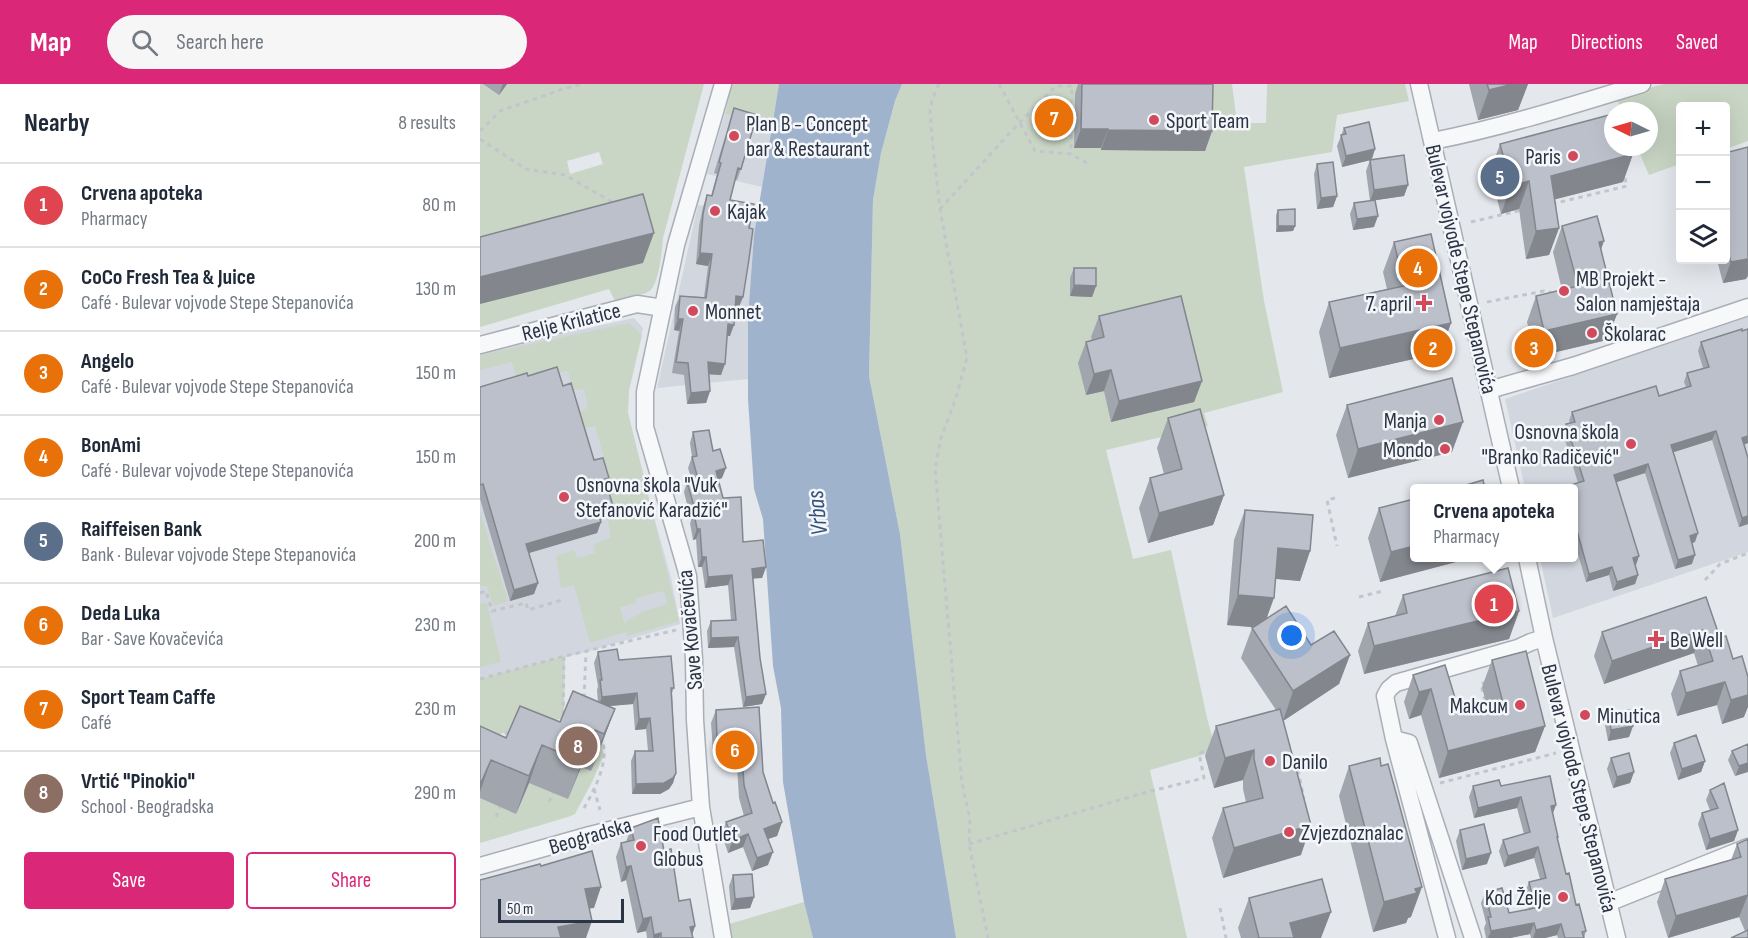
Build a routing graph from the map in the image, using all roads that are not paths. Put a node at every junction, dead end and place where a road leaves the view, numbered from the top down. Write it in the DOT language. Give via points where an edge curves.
graph roads {
  1 [pos="723,84"];
  2 [pos="1419,84"];
  3 [pos="1642,84"];
  4 [pos="1433,141"];
  5 [pos="1748,307"];
  6 [pos="663,308"];
  7 [pos="480,345"];
  8 [pos="1489,390"];
  9 [pos="1510,484"];
  10 [pos="1528,562"];
  11 [pos="1544,638"];
  12 [pos="1394,739"];
  13 [pos="701,807"];
  14 [pos="1748,847"];
  15 [pos="480,866"];
  16 [pos="1608,903"];
  17 [pos="723,938"];
  18 [pos="1447,938"];
  19 [pos="1473,938"];
  20 [pos="1617,938"];
  1 -- 6 [label="street, Save Kovačevića" via="676,245"];
  2 -- 4 [label="street, Bulevar vojvode Stepe Stepanovića"];
  3 -- 4 [label="street"];
  4 -- 8 [label="street, Bulevar vojvode Stepe Stepanovića"];
  5 -- 8 [label="street"];
  6 -- 7 [label="street, Relje Krilatice" via="637,304"];
  6 -- 13 [label="street, Save Kovačevića" via="645,392 645,427 688,576"];
  8 -- 9 [label="street, Bulevar vojvode Stepe Stepanovića"];
  10 -- 11 [label="street, Bulevar vojvode Stepe Stepanovića"];
  11 -- 12 [label="street, Bulevar vojvode Stepe Stepanovića" via="1396,683 1384,696"];
  11 -- 16 [label="street, Bulevar vojvode Stepe Stepanovića"];
  12 -- 18 [label="street, Bulevar vojvode Stepe Stepanovića"];
  12 -- 19 [label="street" via="1409,743"];
  13 -- 15 [label="street, Beogradska"];
  13 -- 17 [label="street, Save Kovačevića"];
  14 -- 16 [label="street"];
  16 -- 20 [label="street, Bulevar vojvode Stepe Stepanovića"];
}
